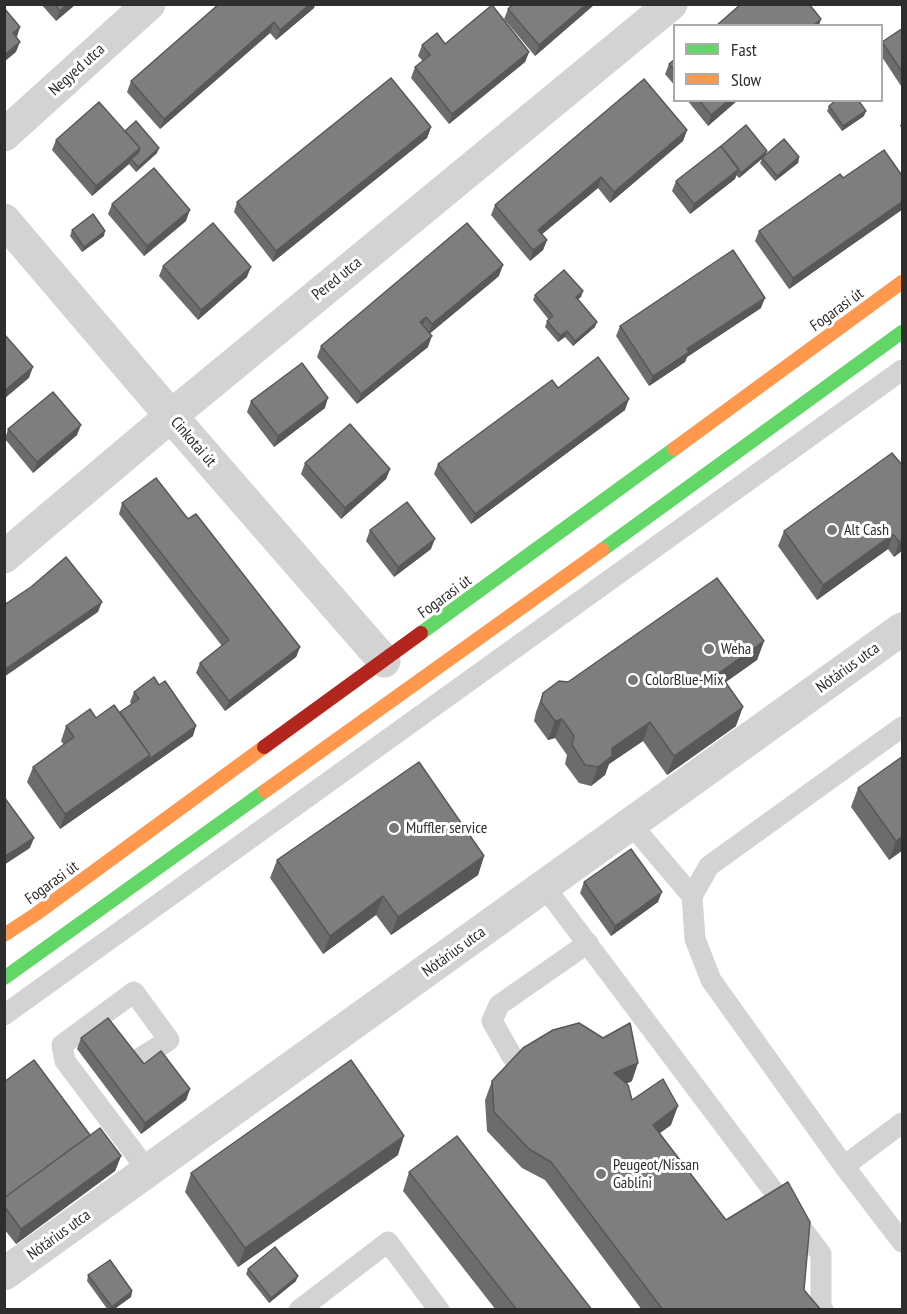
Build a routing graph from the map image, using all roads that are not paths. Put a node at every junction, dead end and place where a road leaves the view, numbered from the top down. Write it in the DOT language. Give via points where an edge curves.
graph roads {
  1 [pos="149,4"];
  2 [pos="671,4"];
  3 [pos="4,135"];
  4 [pos="4,220"];
  5 [pos="903,282"];
  6 [pos="903,333"];
  7 [pos="903,370"];
  8 [pos="171,416"];
  9 [pos="4,557"];
  10 [pos="903,629"];
  11 [pos="384,661"];
  12 [pos="903,727"];
  13 [pos="631,824"];
  14 [pos="544,886"];
  15 [pos="692,896"];
  16 [pos="4,935"];
  17 [pos="588,943"];
  18 [pos="4,978"];
  19 [pos="4,1015"];
  20 [pos="513,1059"];
  21 [pos="131,1064"];
  22 [pos="903,1123"];
  23 [pos="844,1166"];
  24 [pos="148,1171"];
  25 [pos="903,1242"];
  26 [pos="6,1270"];
  27 [pos="299,1310"];
  28 [pos="439,1310"];
  29 [pos="823,1310"];
  1 -- 3 [label="street, Negyed utca"];
  2 -- 8 [label="street, Pered utca"];
  4 -- 8 [label="street, Cinkotai út"];
  5 -- 11 [label="street, Fogarasi út"];
  6 -- 18 [label="street"];
  7 -- 19 [label="lane"];
  8 -- 9 [label="street, Pered utca"];
  8 -- 11 [label="street, Cinkotai út"];
  10 -- 13 [label="street, Nótárius utca"];
  11 -- 16 [label="street, Fogarasi út"];
  12 -- 15 [label="lane" via="709,866"];
  13 -- 14 [label="street, Nótárius utca"];
  13 -- 15 [label="lane"];
  14 -- 17 [label="lane"];
  14 -- 24 [label="street, Nótárius utca"];
  15 -- 23 [label="lane" via="695,939 711,980"];
  17 -- 20 [label="lane" via="499,1005 492,1021"];
  17 -- 29 [label="lane" via="821,1254"];
  21 -- 24 [label="lane" via="169,1040 134,992 62,1045 65,1061 97,1088"];
  22 -- 23 [label="lane"];
  23 -- 25 [label="lane"];
  24 -- 26 [label="street, Nótárius utca"];
  27 -- 28 [label="lane" via="388,1242"];
}
